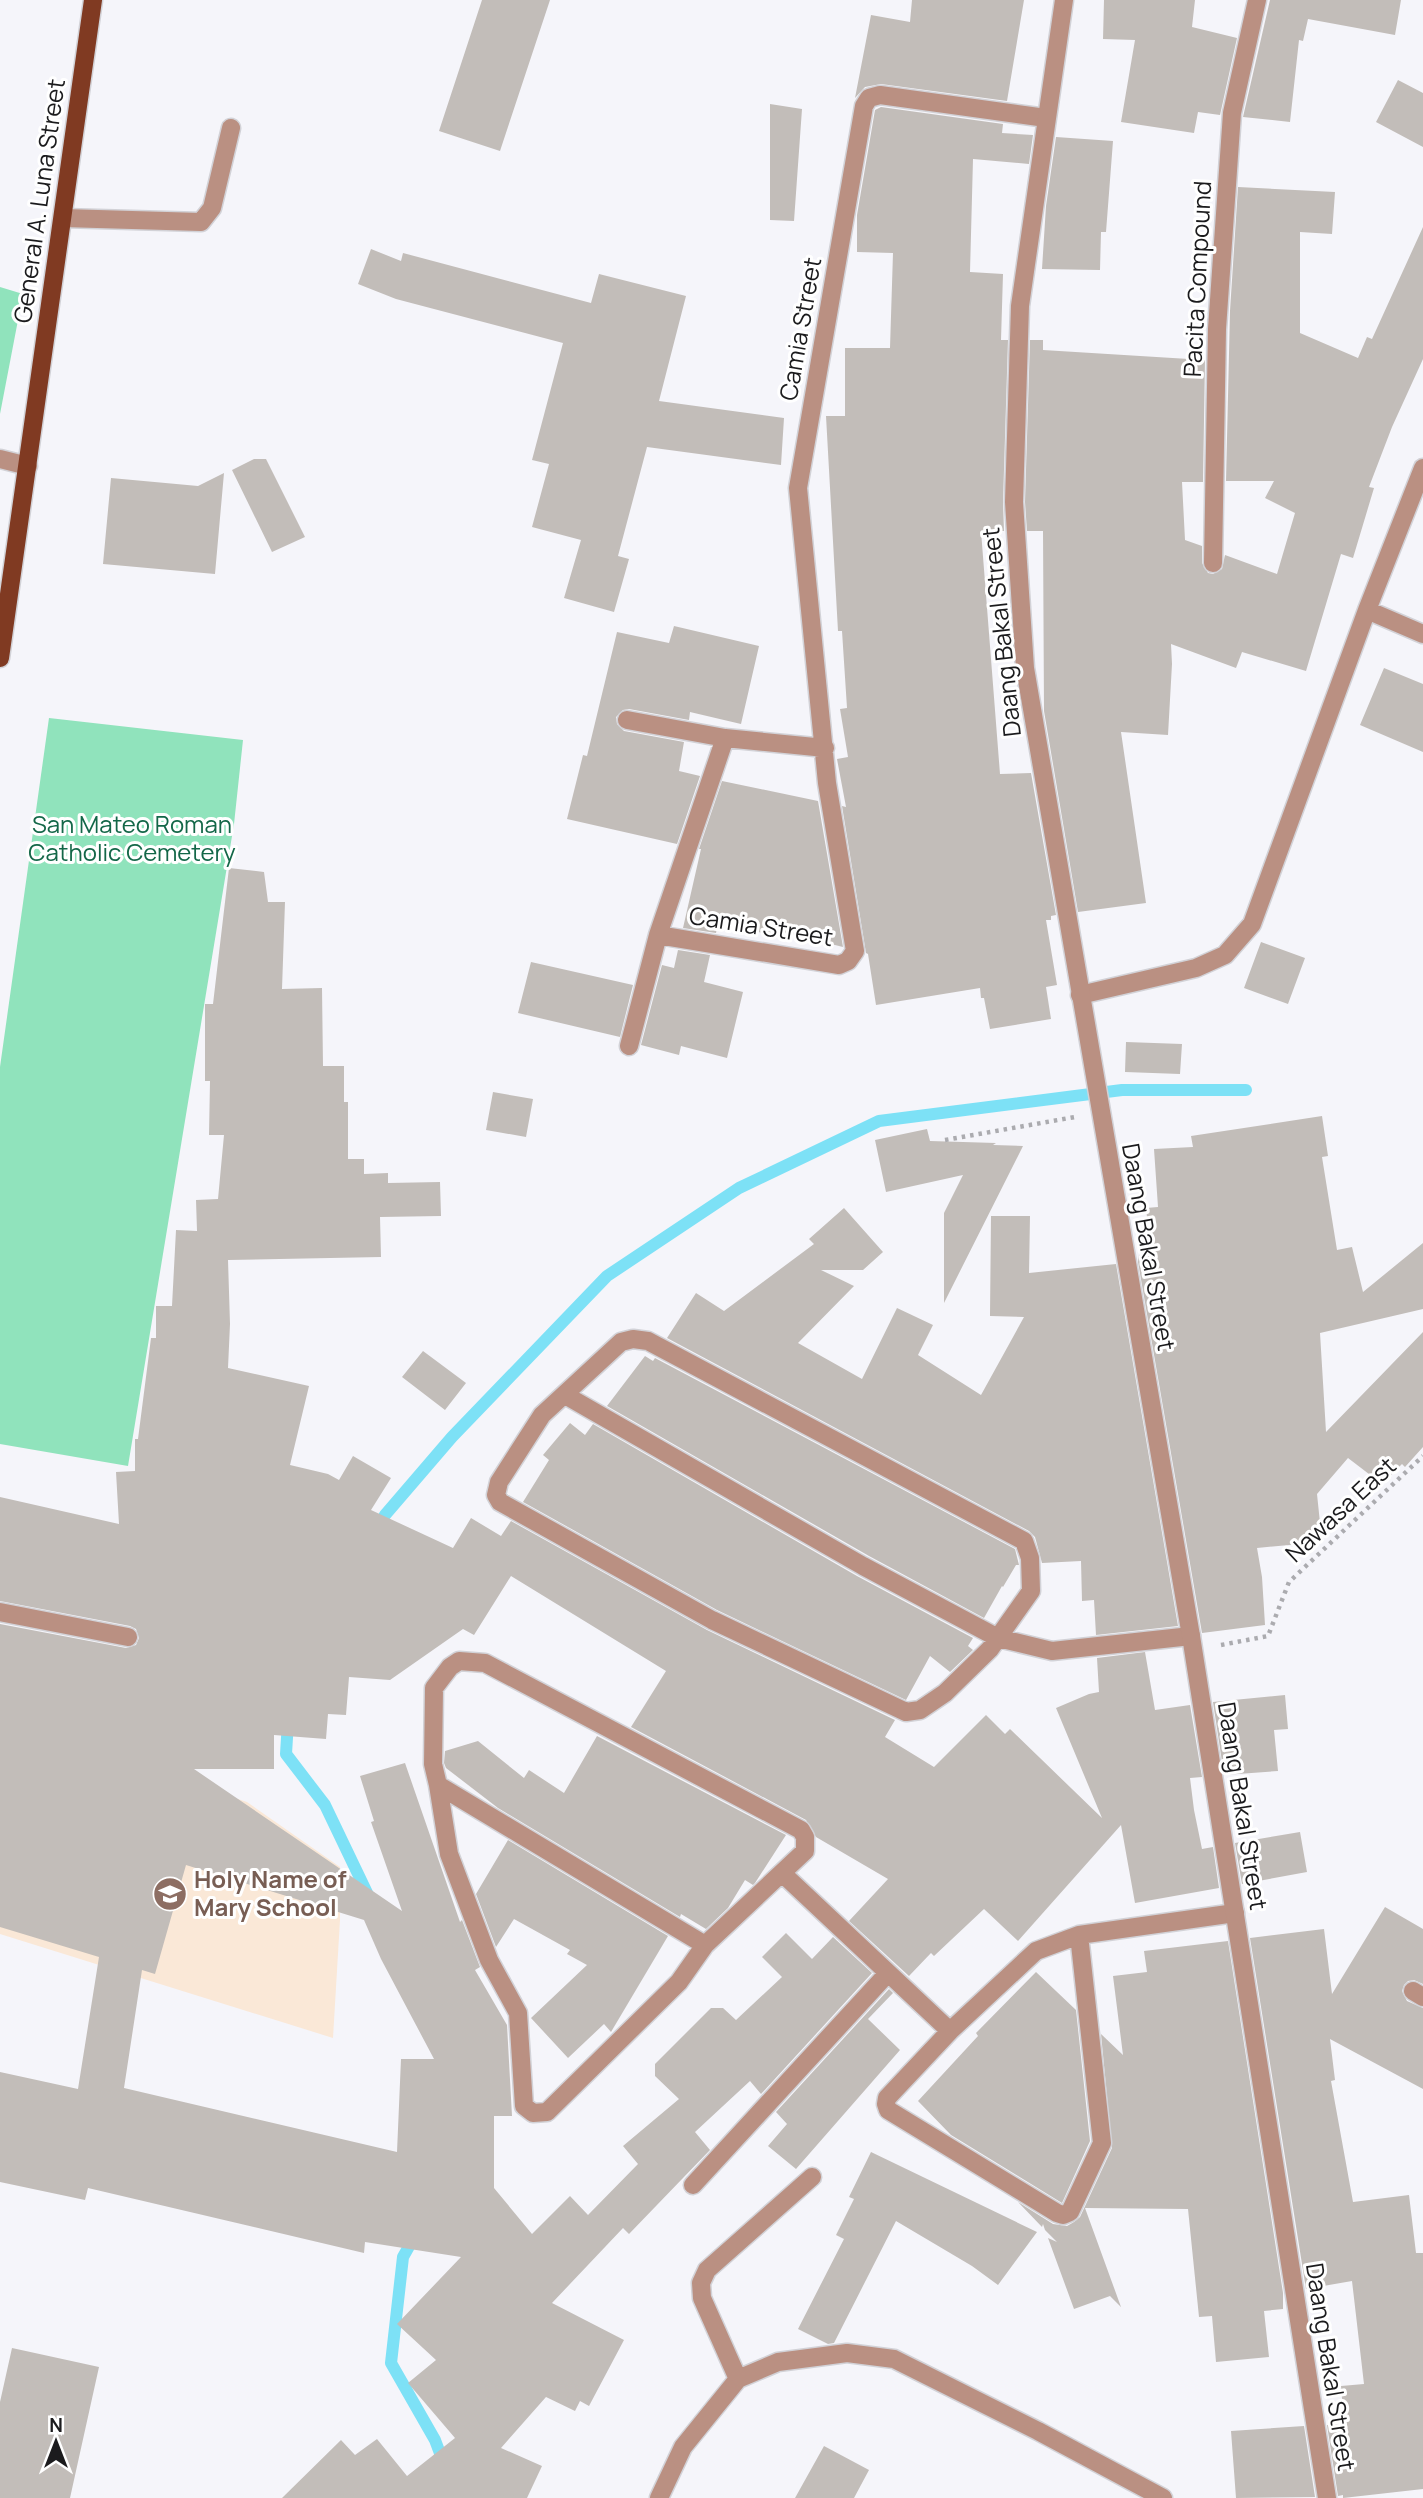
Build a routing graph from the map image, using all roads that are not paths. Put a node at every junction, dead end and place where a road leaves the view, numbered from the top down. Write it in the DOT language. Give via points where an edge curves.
graph roads {
  1 [pos="93,0"];
  2 [pos="1064,0"];
  3 [pos="1257,0"];
  4 [pos="1046,118"];
  5 [pos="231,128"];
  6 [pos="62,218"];
  7 [pos="0,460"];
  8 [pos="28,466"];
  9 [pos="1423,468"];
  10 [pos="1213,563"];
  11 [pos="5,584"];
  12 [pos="1367,610"];
  13 [pos="1423,634"];
  14 [pos="0,658"];
  15 [pos="627,720"];
  16 [pos="725,738"];
  17 [pos="825,748"];
  18 [pos="658,935"];
  19 [pos="1080,996"];
  20 [pos="629,1046"];
  21 [pos="565,1395"];
  22 [pos="0,1612"];
  23 [pos="128,1637"];
  24 [pos="998,1638"];
  25 [pos="1191,1643"];
  26 [pos="438,1785"];
  27 [pos="783,1874"];
  28 [pos="1235,1913"];
  29 [pos="1079,1935"];
  30 [pos="705,1945"];
  31 [pos="888,1973"];
  32 [pos="950,2031"];
  33 [pos="812,2177"];
  34 [pos="692,2185"];
  35 [pos="738,2379"];
  36 [pos="659,2498"];
  37 [pos="1163,2498"];
  38 [pos="1326,2498"];
  1 -- 6 [label="main road, General A. Luna Street"];
  2 -- 4 [label="street, Daang Bakal Street"];
  3 -- 10 [label="street, Pacita Compound" via="1232,113 1217,330"];
  4 -- 17 [label="street, Camia Street" via="880,95 869,98 864,106 798,488"];
  4 -- 19 [label="street, Daang Bakal Street" via="1020,306 1014,502 1025,668"];
  5 -- 6 [label="street" via="212,208 201,222"];
  6 -- 8 [label="main road, General A. Luna Street"];
  7 -- 8 [label="street"];
  8 -- 11 [label="main road, General A. Luna Street"];
  9 -- 12 [label="street"];
  11 -- 14 [label="main road, General A. Luna Street"];
  12 -- 13 [label="street"];
  12 -- 19 [label="street" via="1252,924 1225,955 1196,968"];
  15 -- 16 [label="street"];
  16 -- 17 [label="street"];
  16 -- 18 [label="street, Camia Street"];
  17 -- 18 [label="street, Camia Street" via="855,951 848,961 839,965"];
  18 -- 20 [label="street, Camia Street"];
  19 -- 25 [label="street, Daang Bakal Street"];
  21 -- 24 [label="street"];
  21 -- 24 [label="street" via="621,1342 648,1342 1024,1541 1030,1558 1031,1591"];
  21 -- 24 [label="street" via="542,1415 499,1482 496,1495 500,1503 712,1620 905,1712 920,1710 945,1693"];
  22 -- 23 [label="street"];
  24 -- 25 [label="street" via="1052,1651"];
  25 -- 28 [label="street, Daang Bakal Street"];
  26 -- 27 [label="street" via="433,1764 434,1688 459,1661 485,1663 801,1830 805,1851"];
  26 -- 30 [label="street"];
  26 -- 30 [label="street" via="449,1854 489,1959 518,2013 524,2106 533,2113 547,2112 585,2075 679,1982"];
  27 -- 30 [label="street"];
  27 -- 31 [label="street"];
  28 -- 29 [label="street"];
  28 -- 38 [label="street, Daang Bakal Street"];
  29 -- 32 [label="street" via="1036,1951"];
  29 -- 32 [label="street" via="1102,2143 1070,2212 1056,2213 888,2110 887,2098"];
  31 -- 32 [label="street"];
  31 -- 34 [label="street"];
  33 -- 35 [label="street" via="707,2270 701,2283 702,2298"];
  35 -- 36 [label="street" via="683,2447"];
  35 -- 37 [label="street" via="778,2362 821,2355 894,2359"];
}
